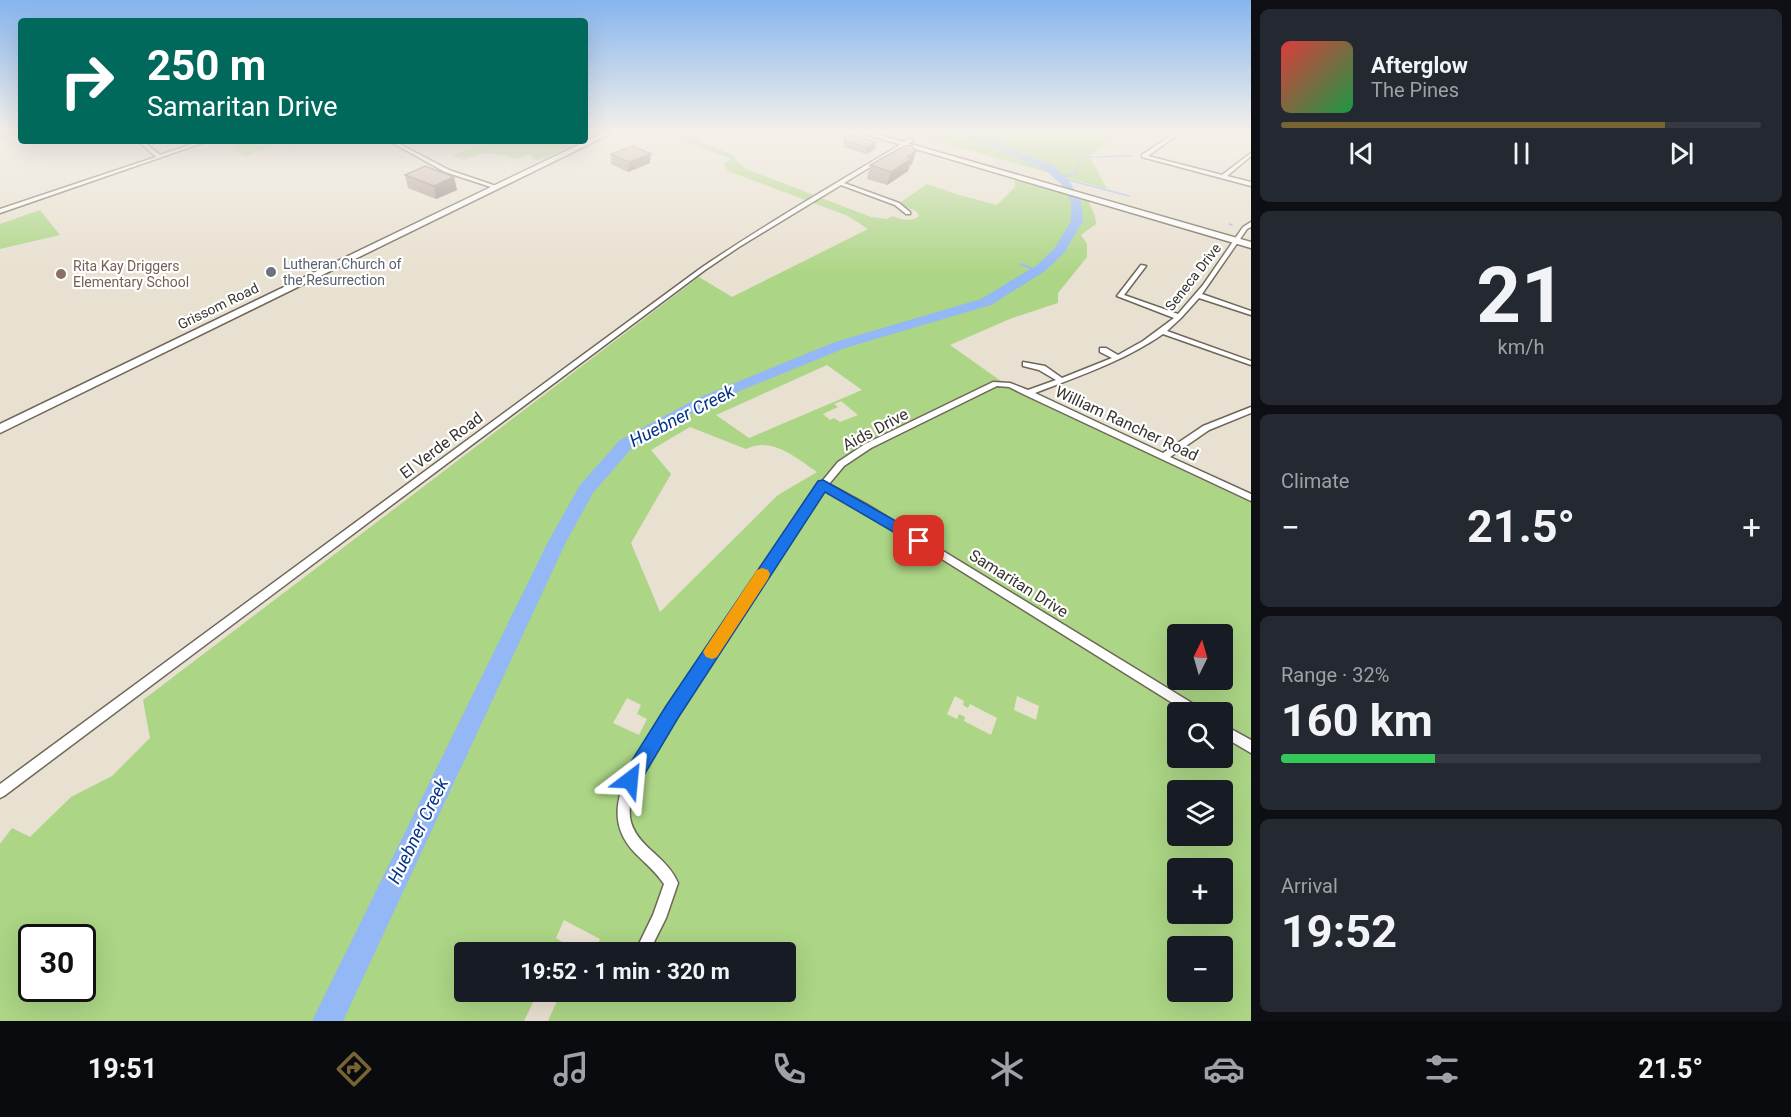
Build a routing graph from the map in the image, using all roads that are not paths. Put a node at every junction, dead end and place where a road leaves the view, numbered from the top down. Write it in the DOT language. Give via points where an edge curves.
graph roads {
  1 [pos="91,180"];
  2 [pos="473,180"];
  3 [pos="511,180"];
  4 [pos="845,180"];
  5 [pos="1040,180"];
  6 [pos="1234,180"];
  7 [pos="839,183"];
  8 [pos="1251,184"];
  9 [pos="496,187"];
  10 [pos="0,211"];
  11 [pos="908,213"];
  12 [pos="1251,224"];
  13 [pos="1243,236"];
  14 [pos="1251,244"];
  15 [pos="1143,266"];
  16 [pos="1197,295"];
  17 [pos="1251,313"];
  18 [pos="1179,317"];
  19 [pos="1161,331"];
  20 [pos="1103,350"];
  21 [pos="1118,358"];
  22 [pos="1251,363"];
  23 [pos="1026,364"];
  24 [pos="1061,380"];
  25 [pos="989,387"];
  26 [pos="1028,393"];
  27 [pos="1251,410"];
  28 [pos="0,429"];
  29 [pos="1164,457"];
  30 [pos="823,485"];
  31 [pos="1251,498"];
  32 [pos="1180,702"];
  33 [pos="1233,736"];
  34 [pos="1251,747"];
  35 [pos="0,792"];
  36 [pos="647,942"];
  1 -- 10 [label="street"];
  2 -- 9 [label="street"];
  3 -- 9 [label="main road, Grissom Road"];
  4 -- 7 [label="street, El Verde Road"];
  5 -- 13 [label="main road"];
  6 -- 8 [label="street"];
  7 -- 11 [label="street" via="897,204"];
  7 -- 35 [label="street, El Verde Road" via="703,269"];
  9 -- 28 [label="main road, Grissom Road"];
  12 -- 13 [label="street, Seneca Drive"];
  13 -- 14 [label="main road"];
  13 -- 16 [label="street, Seneca Drive"];
  15 -- 18 [label="street" via="1120,296"];
  16 -- 17 [label="street"];
  16 -- 18 [label="street, Seneca Drive"];
  18 -- 19 [label="street, Seneca Drive"];
  19 -- 21 [label="street, Seneca Drive"];
  19 -- 22 [label="street"];
  20 -- 21 [label="street"];
  21 -- 24 [label="street, Seneca Drive"];
  23 -- 24 [label="street" via="1042,368"];
  24 -- 26 [label="street, Seneca Drive"];
  25 -- 26 [label="street, William Rancher Road" via="1003,384"];
  25 -- 30 [label="street, Aids Drive" via="868,446 841,464"];
  26 -- 29 [label="street, William Rancher Road"];
  27 -- 29 [label="street" via="1206,428"];
  29 -- 31 [label="street, William Rancher Road"];
  30 -- 32 [label="street, Samaritan Drive"];
  30 -- 36 [label="street, Aids Drive" via="641,759 625,791 624,819 630,838 664,869 671,883"];
  33 -- 34 [label="street"];
}
